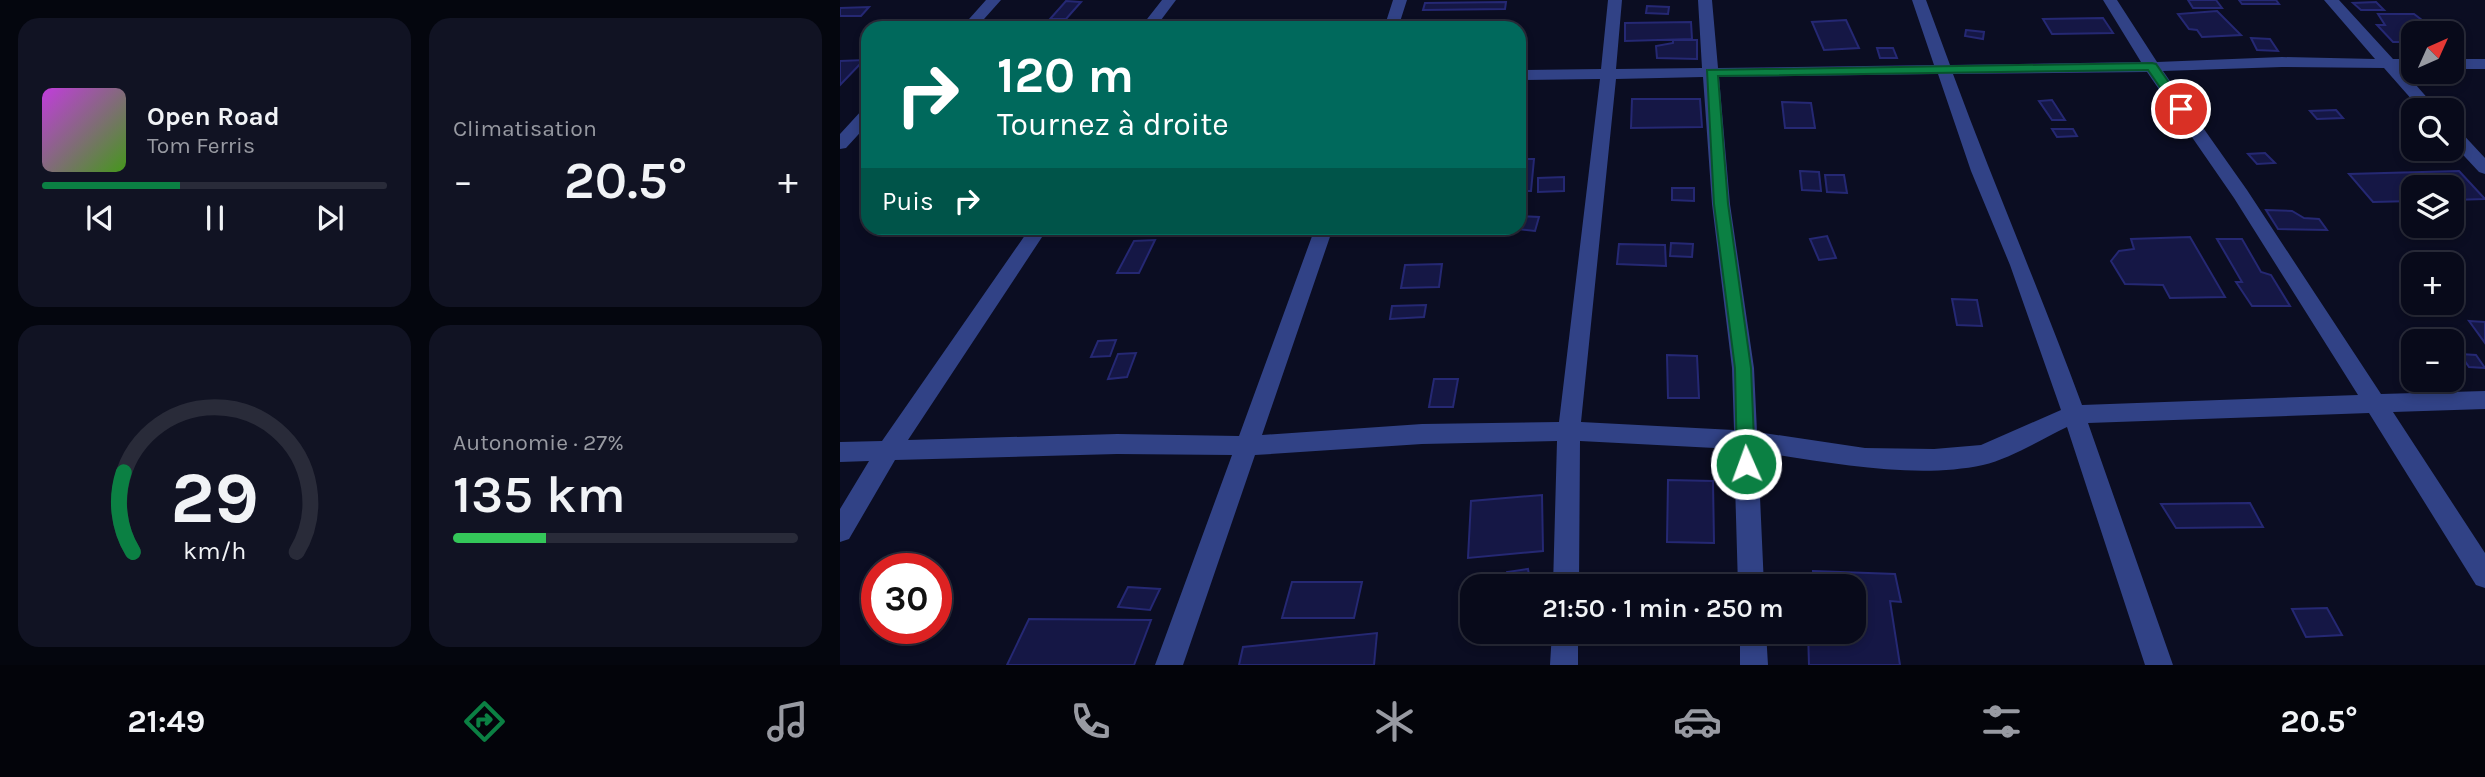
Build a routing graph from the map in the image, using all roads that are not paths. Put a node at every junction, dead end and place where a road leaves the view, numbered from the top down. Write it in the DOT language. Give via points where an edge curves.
graph roads {
  1 [pos="994,0"];
  2 [pos="1168,0"];
  3 [pos="1400,0"];
  4 [pos="1615,0"];
  5 [pos="1705,0"];
  6 [pos="1919,0"];
  7 [pos="2110,0"];
  8 [pos="2331,0"];
  9 [pos="974,21"];
  10 [pos="1152,21"];
  11 [pos="1393,21"];
  12 [pos="2387,64"];
  13 [pos="2401,64"];
  14 [pos="2464,64"];
  15 [pos="2485,64"];
  16 [pos="2152,67"];
  17 [pos="1945,69"];
  18 [pos="1712,72"];
  19 [pos="1606,74"];
  20 [pos="1526,75"];
  21 [pos="2419,98"];
  22 [pos="861,122"];
  23 [pos="840,144"];
  24 [pos="2464,146"];
  25 [pos="2485,168"];
  26 [pos="1034,235"];
  27 [pos="1322,235"];
  28 [pos="2485,400"];
  29 [pos="2377,405"];
  30 [pos="2074,414"];
  31 [pos="1569,430"];
  32 [pos="1745,440"];
  33 [pos="1248,446"];
  34 [pos="889,449"];
  35 [pos="840,452"];
  36 [pos="840,531"];
  37 [pos="1566,574"];
  38 [pos="1751,574"];
  39 [pos="2485,576"];
  40 [pos="1565,644"];
  41 [pos="1753,644"];
  42 [pos="1169,665"];
  43 [pos="1564,665"];
  44 [pos="1754,665"];
  45 [pos="2159,665"];
  1 -- 9 [label="street"];
  2 -- 10 [label="street"];
  3 -- 11 [label="street"];
  4 -- 19 [label="street"];
  5 -- 18 [label="street"];
  6 -- 17 [label="street"];
  7 -- 16 [label="street"];
  8 -- 12 [label="street"];
  12 -- 13 [label="street"];
  12 -- 16 [label="street"];
  12 -- 21 [label="street"];
  14 -- 15 [label="street"];
  16 -- 17 [label="street"];
  16 -- 29 [label="street" via="2241,194"];
  17 -- 18 [label="street"];
  17 -- 30 [label="street"];
  18 -- 19 [label="street"];
  18 -- 32 [label="street" via="1721,204 1743,368"];
  19 -- 20 [label="street"];
  19 -- 31 [label="street"];
  22 -- 23 [label="street"];
  24 -- 25 [label="street"];
  26 -- 34 [label="street"];
  27 -- 33 [label="street"];
  28 -- 29 [label="street"];
  29 -- 30 [label="street"];
  29 -- 39 [label="street"];
  30 -- 32 [label="street" via="1983,455 1934,459 1865,458"];
  30 -- 45 [label="street"];
  31 -- 32 [label="street"];
  31 -- 33 [label="street"];
  31 -- 37 [label="street"];
  32 -- 38 [label="street"];
  33 -- 34 [label="street"];
  33 -- 42 [label="street"];
  34 -- 35 [label="street"];
  34 -- 36 [label="street"];
  40 -- 43 [label="street"];
  41 -- 44 [label="street"];
}
